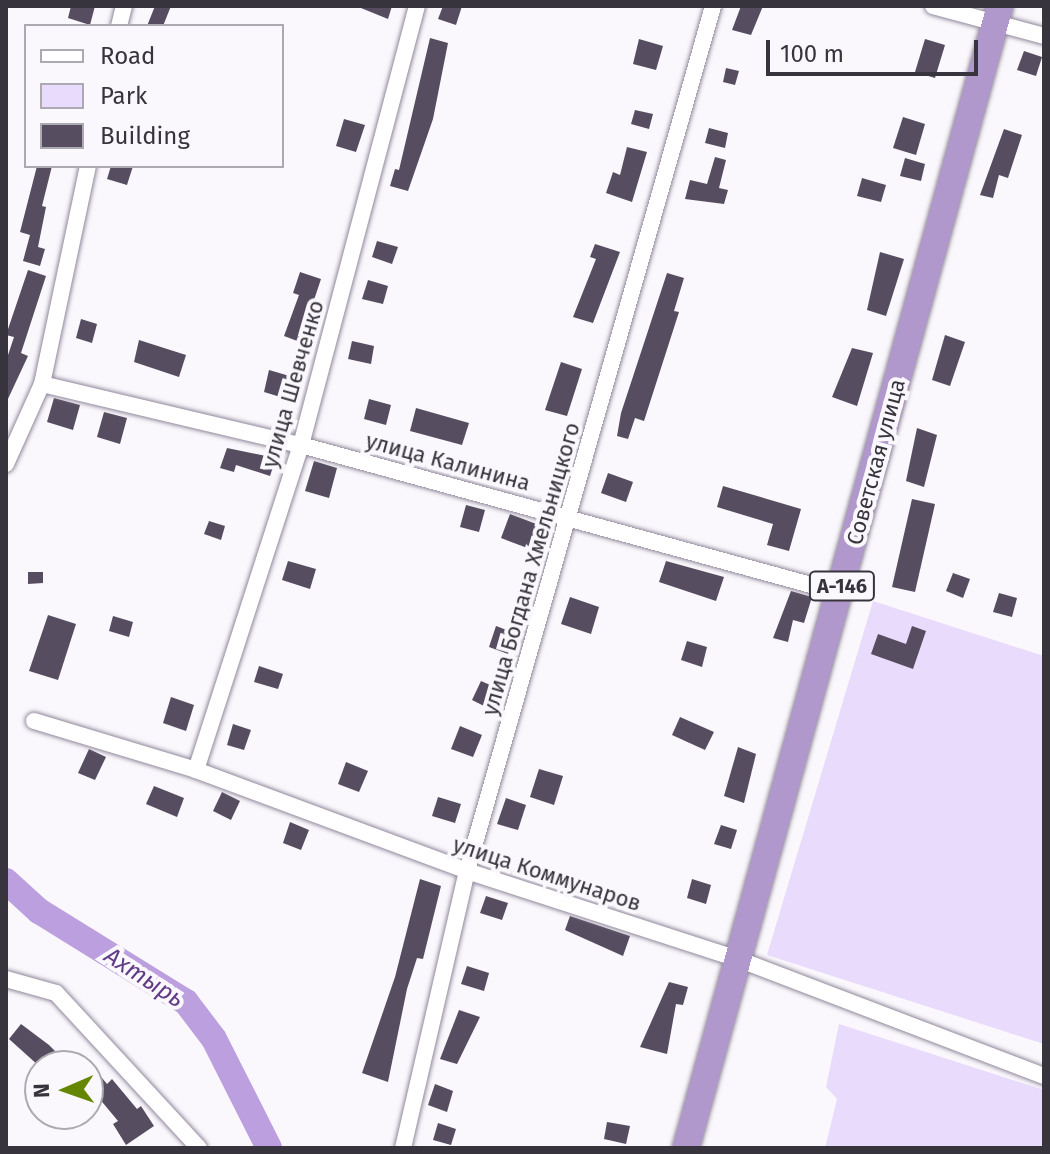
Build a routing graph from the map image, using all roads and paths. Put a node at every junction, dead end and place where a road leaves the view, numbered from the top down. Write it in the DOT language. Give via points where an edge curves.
graph roads {
  1 [pos="417,6"];
  2 [pos="713,6"];
  3 [pos="933,6"];
  4 [pos="998,15"];
  5 [pos="1044,36"];
  6 [pos="88,168"];
  7 [pos="42,384"];
  8 [pos="301,445"];
  9 [pos="6,464"];
  10 [pos="569,518"];
  11 [pos="840,593"];
  12 [pos="34,721"];
  13 [pos="196,770"];
  14 [pos="467,871"];
  15 [pos="735,958"];
  16 [pos="6,979"];
  17 [pos="1044,1076"];
  18 [pos="199,1148"];
  19 [pos="403,1148"];
  20 [pos="686,1148"];
  1 -- 8 [label="street, улица Шевченко"];
  2 -- 10 [label="street, улица Богдана Хмельницкого"];
  3 -- 4 [label="street"];
  4 -- 5 [label="street"];
  4 -- 11 [label="highway, Советская улица / А-146"];
  6 -- 7 [label="street"];
  7 -- 8 [label="street, улица Калинина"];
  7 -- 9 [label="street"];
  8 -- 10 [label="street, улица Калинина"];
  8 -- 13 [label="street, улица Шевченко"];
  10 -- 11 [label="street, улица Калинина"];
  10 -- 14 [label="street, улица Богдана Хмельницкого"];
  11 -- 15 [label="highway, Советская улица / А-146"];
  12 -- 13 [label="street, улица Коммунаров"];
  13 -- 14 [label="street, улица Коммунаров"];
  14 -- 15 [label="street, улица Коммунаров"];
  14 -- 19 [label="street, улица Богдана Хмельницкого"];
  15 -- 17 [label="street, улица Коммунаров"];
  15 -- 20 [label="highway, Советская улица / А-146"];
  16 -- 18 [label="street" via="56,993"];
}
